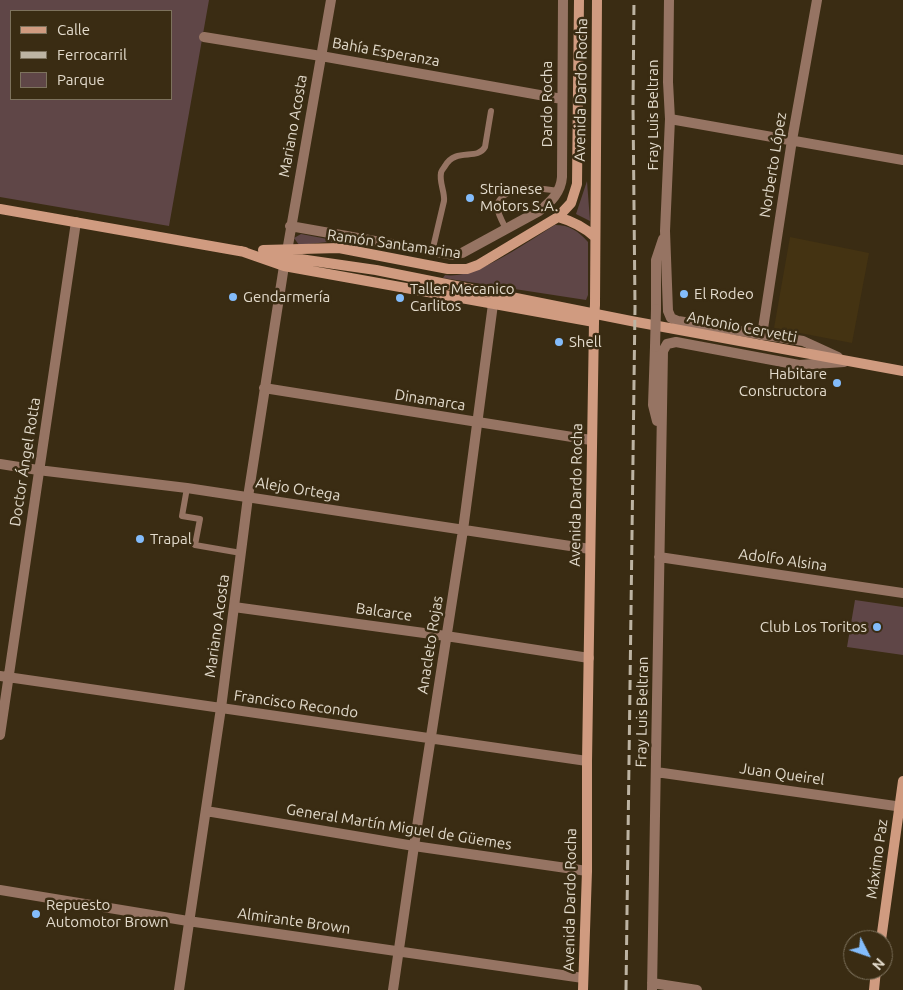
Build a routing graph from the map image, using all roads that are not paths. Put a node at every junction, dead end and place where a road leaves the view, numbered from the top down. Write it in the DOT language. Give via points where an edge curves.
graph roads {
  1 [pos="331,0"];
  2 [pos="563,0"];
  3 [pos="579,0"];
  4 [pos="597,0"];
  5 [pos="669,0"];
  6 [pos="817,0"];
  7 [pos="204,36"];
  8 [pos="321,56"];
  9 [pos="562,99"];
  10 [pos="491,111"];
  11 [pos="670,119"];
  12 [pos="792,140"];
  13 [pos="903,160"];
  14 [pos="558,191"];
  15 [pos="548,204"];
  16 [pos="0,210"];
  17 [pos="558,217"];
  18 [pos="76,222"];
  19 [pos="290,226"];
  20 [pos="506,229"];
  21 [pos="666,231"];
  22 [pos="595,237"];
  23 [pos="241,251"];
  24 [pos="432,252"];
  25 [pos="285,257"];
  26 [pos="493,304"];
  27 [pos="668,311"];
  28 [pos="631,321"];
  29 [pos="594,322"];
  30 [pos="762,335"];
  31 [pos="667,344"];
  32 [pos="847,362"];
  33 [pos="903,371"];
  34 [pos="264,388"];
  35 [pos="478,423"];
  36 [pos="661,434"];
  37 [pos="591,440"];
  38 [pos="0,464"];
  39 [pos="38,470"];
  40 [pos="187,488"];
  41 [pos="248,497"];
  42 [pos="463,530"];
  43 [pos="590,549"];
  44 [pos="241,553"];
  45 [pos="659,558"];
  46 [pos="903,593"];
  47 [pos="234,607"];
  48 [pos="446,636"];
  49 [pos="589,658"];
  50 [pos="4,677"];
  51 [pos="221,708"];
  52 [pos="0,735"];
  53 [pos="431,739"];
  54 [pos="587,761"];
  55 [pos="656,772"];
  56 [pos="903,781"];
  57 [pos="901,807"];
  58 [pos="206,811"];
  59 [pos="414,846"];
  60 [pos="587,871"];
  61 [pos="0,890"];
  62 [pos="188,921"];
  63 [pos="883,930"];
  64 [pos="400,950"];
  65 [pos="583,978"];
  66 [pos="652,987"];
  67 [pos="179,990"];
  68 [pos="393,990"];
  69 [pos="583,990"];
  70 [pos="697,990"];
  1 -- 8 [label="street, Mariano Acosta"];
  2 -- 9 [label="street, Dardo Rocha"];
  3 -- 17 [label="main road, Avenida Dardo Rocha" via="577,184 571,203"];
  4 -- 22 [label="main road, Avenida Dardo Rocha"];
  5 -- 11 [label="street, Fray Luis Beltran"];
  6 -- 12 [label="street, Norberto López"];
  7 -- 8 [label="street, Bahía Esperanza"];
  8 -- 9 [label="street, Bahía Esperanza"];
  8 -- 19 [label="street, Mariano Acosta"];
  9 -- 14 [label="street, Dardo Rocha" via="562,177"];
  10 -- 24 [label="lane" via="483,151 455,156 441,173 445,194"];
  11 -- 12 [label="street"];
  11 -- 21 [label="street, Fray Luis Beltran"];
  12 -- 13 [label="street"];
  12 -- 30 [label="street, Norberto López"];
  14 -- 15 [label="street, Dardo Rocha"];
  14 -- 20 [label="lane" via="525,187 504,195 497,208"];
  15 -- 20 [label="street, Ramón Santamarina"];
  16 -- 18 [label="main road, Ramón Santamarina"];
  17 -- 22 [label="main road" via="579,225"];
  17 -- 25 [label="main road, Ramón Santamarina" via="467,269 448,269 338,248"];
  18 -- 23 [label="main road, Ramón Santamarina"];
  18 -- 39 [label="street, Doctor Ángel Rotta"];
  19 -- 24 [label="street, Ramón Santamarina"];
  19 -- 25 [label="street, Mariano Acosta"];
  20 -- 24 [label="street, Ramón Santamarina" via="462,253"];
  21 -- 27 [label="street, Fray Luis Beltran"];
  21 -- 36 [label="street, Fray Luis Beltran, bridge" via="656,260 654,405"];
  22 -- 29 [label="main road, Avenida Dardo Rocha, bridge"];
  23 -- 25 [label="main road, Ramón Santamarina"];
  23 -- 25 [label="main road, Ramón Santamarina"];
  25 -- 26 [label="main road, Ramón Santamarina"];
  25 -- 28 [label="main road, Ramón Santamarina" via="376,270"];
  25 -- 34 [label="street, Mariano Acosta"];
  26 -- 29 [label="main road, Ramón Santamarina"];
  26 -- 35 [label="street, Anacleto Rojas"];
  27 -- 30 [label="street, Antonio Cervetti" via="678,321"];
  28 -- 32 [label="main road, Antonio Cervetti"];
  29 -- 37 [label="main road, Avenida Dardo Rocha"];
  30 -- 32 [label="street, Antonio Cervetti" via="803,341"];
  31 -- 32 [label="street, Antonio Cervetti" via="676,342 799,365"];
  31 -- 36 [label="street, Fray Luis Beltran" via="663,351"];
  32 -- 33 [label="main road, Antonio Cervetti"];
  34 -- 35 [label="street, Dinamarca"];
  34 -- 41 [label="street, Mariano Acosta"];
  35 -- 37 [label="street, Dinamarca"];
  35 -- 42 [label="street, Anacleto Rojas"];
  36 -- 45 [label="street, Fray Luis Beltran"];
  37 -- 43 [label="main road, Avenida Dardo Rocha"];
  38 -- 39 [label="street, Alejo Ortega"];
  39 -- 40 [label="street, Alejo Ortega"];
  39 -- 50 [label="street, Doctor Ángel Rotta"];
  40 -- 41 [label="street, Alejo Ortega"];
  40 -- 44 [label="lane" via="182,516 200,519 195,545"];
  41 -- 42 [label="street, Alejo Ortega"];
  41 -- 44 [label="street, Mariano Acosta"];
  42 -- 43 [label="street, Alejo Ortega"];
  42 -- 48 [label="street, Anacleto Rojas"];
  43 -- 49 [label="main road, Avenida Dardo Rocha"];
  44 -- 47 [label="street, Mariano Acosta"];
  45 -- 46 [label="street, Adolfo Alsina"];
  45 -- 55 [label="street, Fray Luis Beltran"];
  47 -- 48 [label="street, Balcarce"];
  47 -- 51 [label="street, Mariano Acosta"];
  48 -- 49 [label="street, Balcarce"];
  48 -- 53 [label="street, Anacleto Rojas"];
  49 -- 54 [label="main road, Avenida Dardo Rocha"];
  50 -- 51 [label="street, Francisco Recondo"];
  50 -- 52 [label="street, Doctor Ángel Rotta"];
  51 -- 53 [label="street, Francisco Recondo"];
  51 -- 58 [label="street, Mariano Acosta"];
  53 -- 54 [label="street, Francisco Recondo"];
  53 -- 59 [label="street, Anacleto Rojas"];
  54 -- 60 [label="main road, Avenida Dardo Rocha"];
  55 -- 57 [label="street, Juan Queirel"];
  55 -- 66 [label="street, Fray Luis Beltran"];
  56 -- 57 [label="main road, Máximo Paz"];
  57 -- 63 [label="main road, Máximo Paz"];
  58 -- 59 [label="street, General Martín Miguel de Güemes"];
  58 -- 62 [label="street, Mariano Acosta"];
  59 -- 60 [label="street, General Martín Miguel de Güemes"];
  59 -- 64 [label="street, Anacleto Rojas"];
  60 -- 65 [label="main road, Avenida Dardo Rocha"];
  61 -- 62 [label="street, Almirante Brown"];
  62 -- 64 [label="street, Almirante Brown"];
  62 -- 67 [label="street, Mariano Acosta"];
  64 -- 65 [label="street, Almirante Brown"];
  64 -- 68 [label="street, Anacleto Rojas"];
  65 -- 69 [label="main road, Avenida Dardo Rocha"];
  66 -- 70 [label="street"];
}
